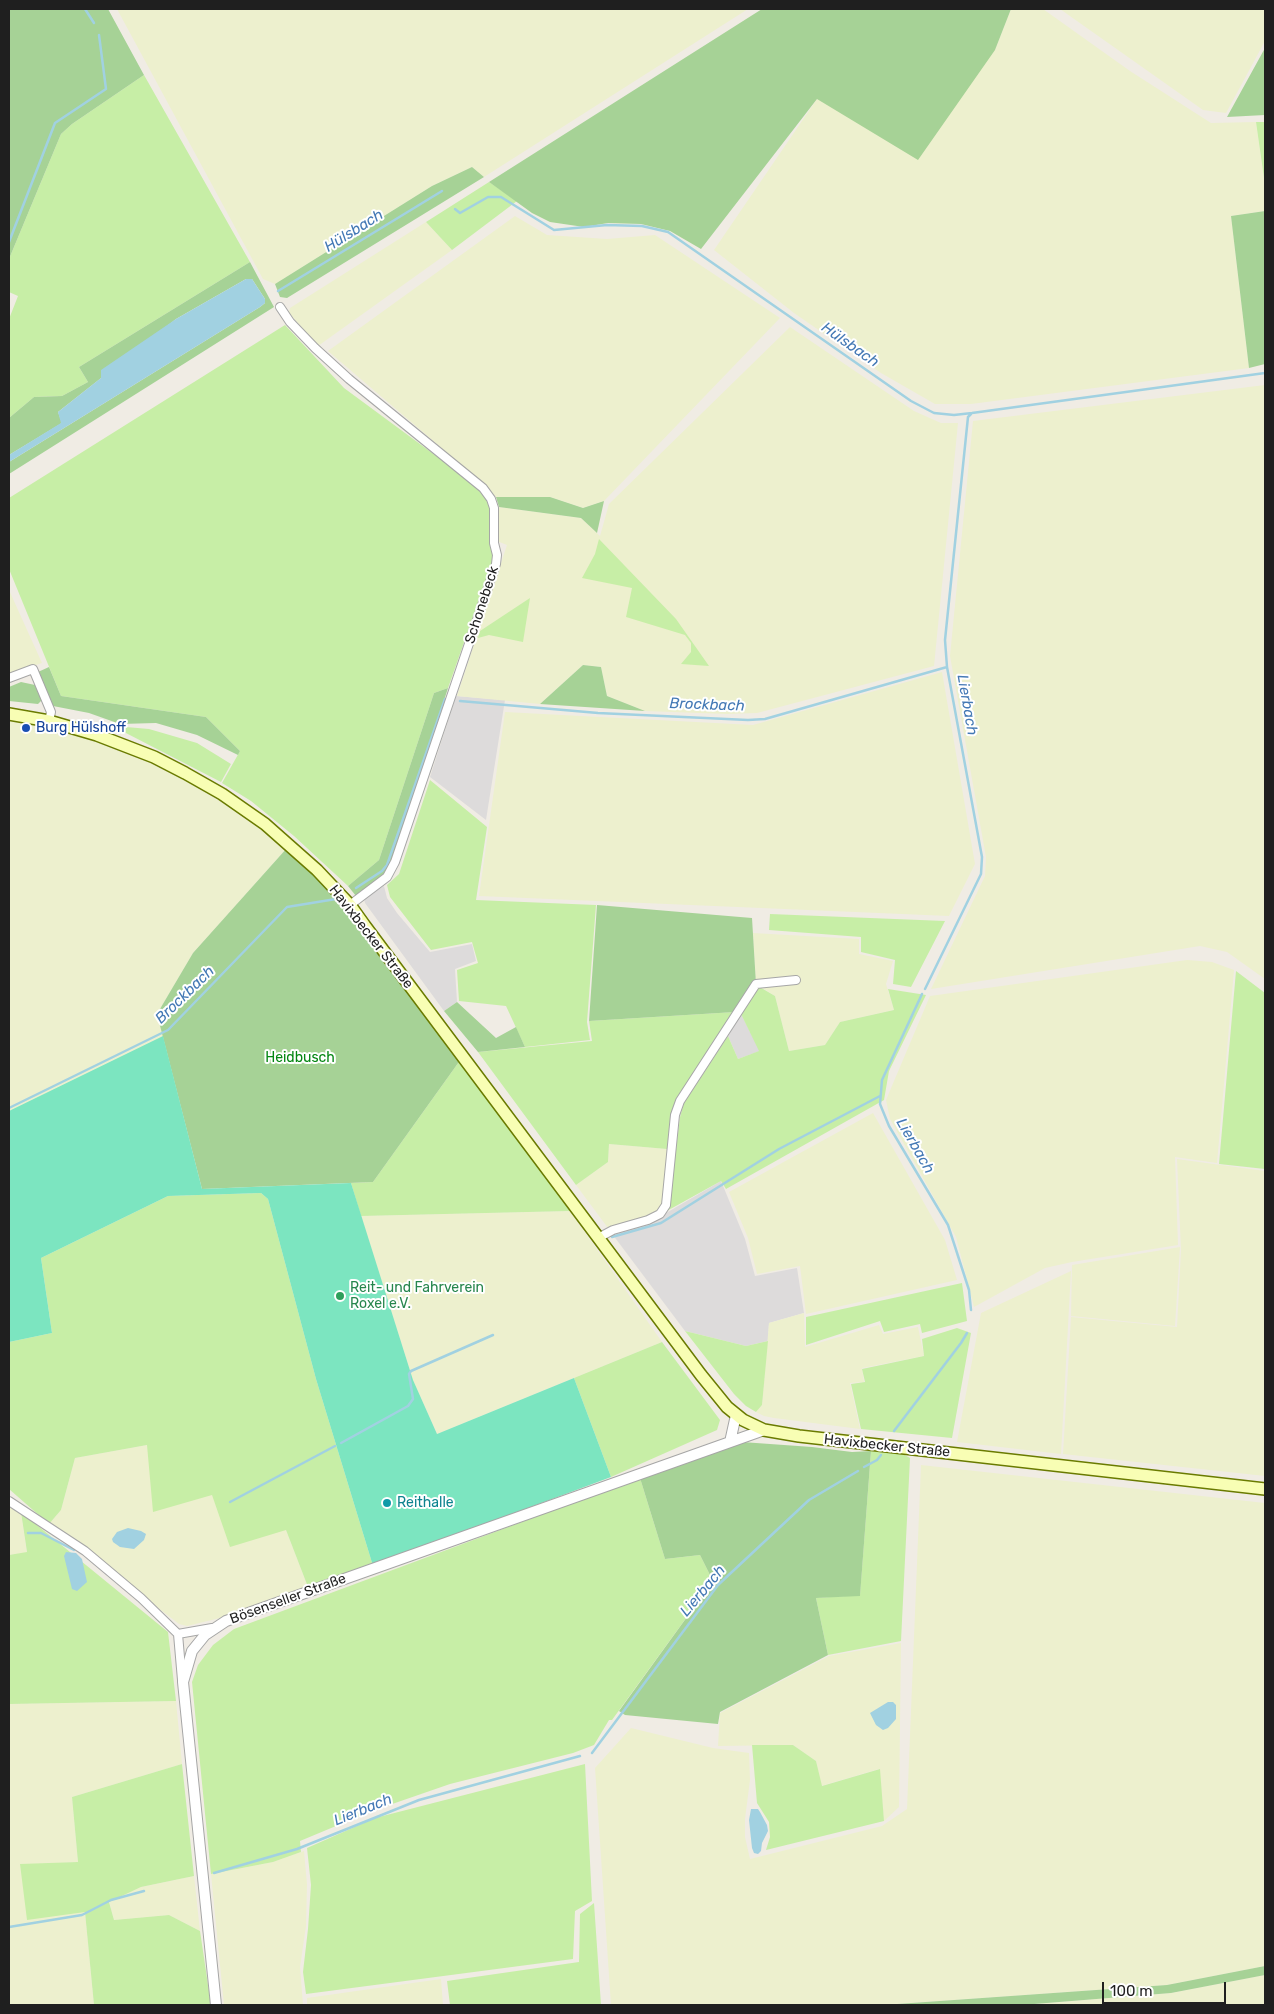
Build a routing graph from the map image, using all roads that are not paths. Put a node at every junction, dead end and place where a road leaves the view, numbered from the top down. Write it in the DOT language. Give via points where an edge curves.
graph roads {
  1 [pos="280,307"];
  2 [pos="9,678"];
  3 [pos="9,714"];
  4 [pos="49,722"];
  5 [pos="350,905"];
  6 [pos="796,980"];
  7 [pos="598,1238"];
  8 [pos="736,1415"];
  9 [pos="764,1430"];
  10 [pos="730,1442"];
  11 [pos="1265,1489"];
  12 [pos="9,1501"];
  13 [pos="213,1628"];
  14 [pos="178,1634"];
  15 [pos="183,1682"];
  16 [pos="216,2005"];
  1 -- 5 [label="street, Schonebeck" via="349,379 483,488 494,508 496,564 395,862 387,877"];
  2 -- 4 [label="street" via="33,669 51,712"];
  3 -- 4 [label="main road, Havixbecker Straße"];
  4 -- 5 [label="main road, Havixbecker Straße" via="123,744 222,794 290,845"];
  5 -- 7 [label="main road, Havixbecker Straße"];
  6 -- 7 [label="street" via="756,984 680,1101 675,1115 666,1206 660,1214"];
  7 -- 8 [label="main road, Havixbecker Straße" via="701,1375"];
  8 -- 9 [label="main road, Havixbecker Straße"];
  8 -- 10 [label="street"];
  9 -- 10 [label="street, Bösenseller Straße"];
  9 -- 11 [label="main road, Havixbecker Straße"];
  10 -- 13 [label="street, Bösenseller Straße"];
  12 -- 14 [label="street" via="85,1551"];
  13 -- 14 [label="street"];
  13 -- 15 [label="street, Bösenseller Straße" via="192,1651"];
  14 -- 15 [label="street"];
  15 -- 16 [label="street, Bösenseller Straße"];
}
